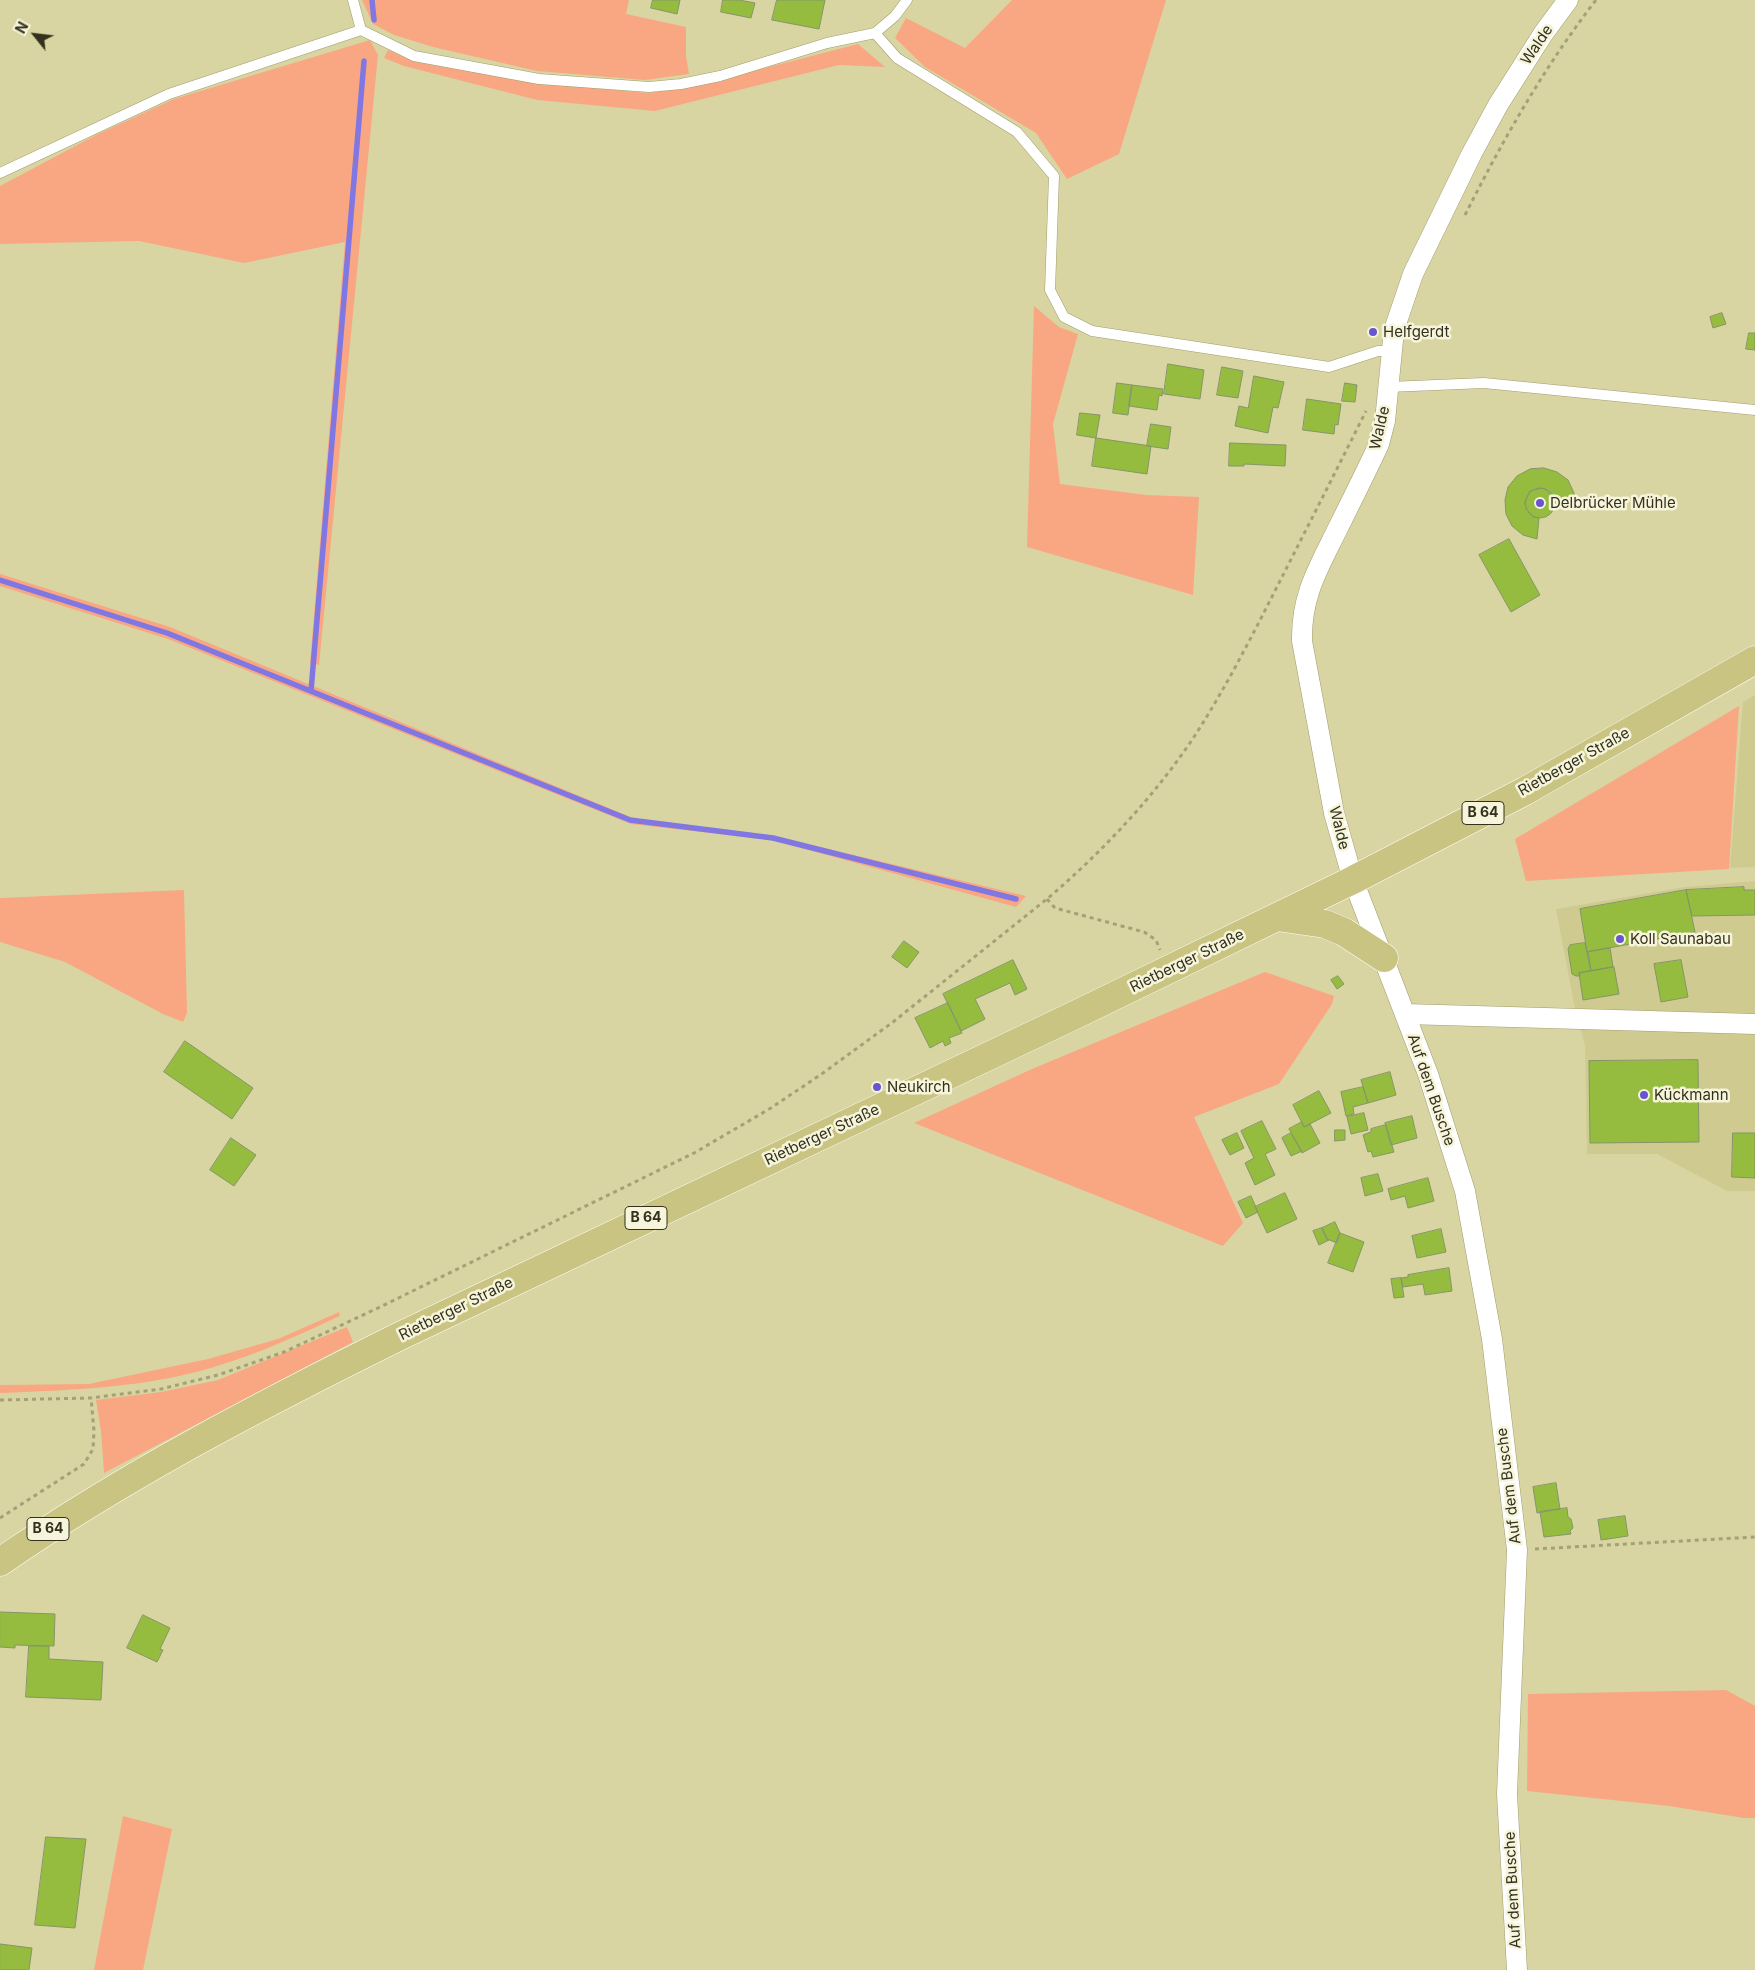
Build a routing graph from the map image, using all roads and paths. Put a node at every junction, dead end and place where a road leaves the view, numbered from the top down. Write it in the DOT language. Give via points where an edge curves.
graph roads {
  1 [pos="353,0"];
  2 [pos="907,0"];
  3 [pos="1568,0"];
  4 [pos="1596,0"];
  5 [pos="361,30"];
  6 [pos="875,33"];
  7 [pos="0,173"];
  8 [pos="1463,219"];
  9 [pos="1390,351"];
  10 [pos="1388,387"];
  11 [pos="1370,404"];
  12 [pos="1755,410"];
  13 [pos="1755,660"];
  14 [pos="1353,880"];
  15 [pos="1047,899"];
  16 [pos="1277,917"];
  17 [pos="1144,932"];
  18 [pos="1384,958"];
  19 [pos="1405,1014"];
  20 [pos="1755,1024"];
  21 [pos="91,1398"];
  22 [pos="0,1400"];
  23 [pos="0,1518"];
  24 [pos="1755,1537"];
  25 [pos="1517,1550"];
  26 [pos="0,1562"];
  27 [pos="1517,1970"];
  1 -- 5 [label="lane"];
  2 -- 6 [label="lane" via="895,16"];
  3 -- 9 [label="street, Walde" via="1498,105 1472,153 1414,274 1399,312"];
  4 -- 8 [label="path" via="1554,56 1518,115"];
  5 -- 6 [label="lane" via="414,56 539,79 649,87 720,76 827,43"];
  5 -- 7 [label="lane" via="169,94"];
  6 -- 9 [label="lane" via="897,58 1017,132 1054,176 1050,290 1064,317 1092,331 1329,367 1378,351"];
  9 -- 10 [label="street, Walde"];
  10 -- 12 [label="lane" via="1484,383"];
  10 -- 14 [label="street, Walde" via="1380,444 1315,576 1302,623 1302,640 1334,813"];
  11 -- 15 [label="path" via="1260,622 1191,740 1150,796"];
  13 -- 14 [label="main road, Rietberger Straße / B 64" via="1525,791"];
  14 -- 16 [label="main road, Rietberger Straße / B 64"];
  14 -- 18 [label="street, Auf dem Busche"];
  15 -- 17 [label="path" via="1055,908"];
  15 -- 21 [label="path" via="893,1022 823,1073 694,1153 284,1352 218,1376 161,1389"];
  16 -- 18 [label="main road" via="1325,924 1344,932"];
  16 -- 26 [label="main road, Rietberger Straße / B 64" via="289,1391 144,1470"];
  18 -- 19 [label="street, Auf dem Busche"];
  19 -- 20 [label="street, Auf dem Busche"];
  19 -- 25 [label="street, Auf dem Busche" via="1428,1074 1465,1191 1492,1339"];
  21 -- 22 [label="path"];
  21 -- 23 [label="path" via="93,1449 84,1464"];
  24 -- 25 [label="path"];
  25 -- 27 [label="street, Auf dem Busche" via="1507,1794"];
}
